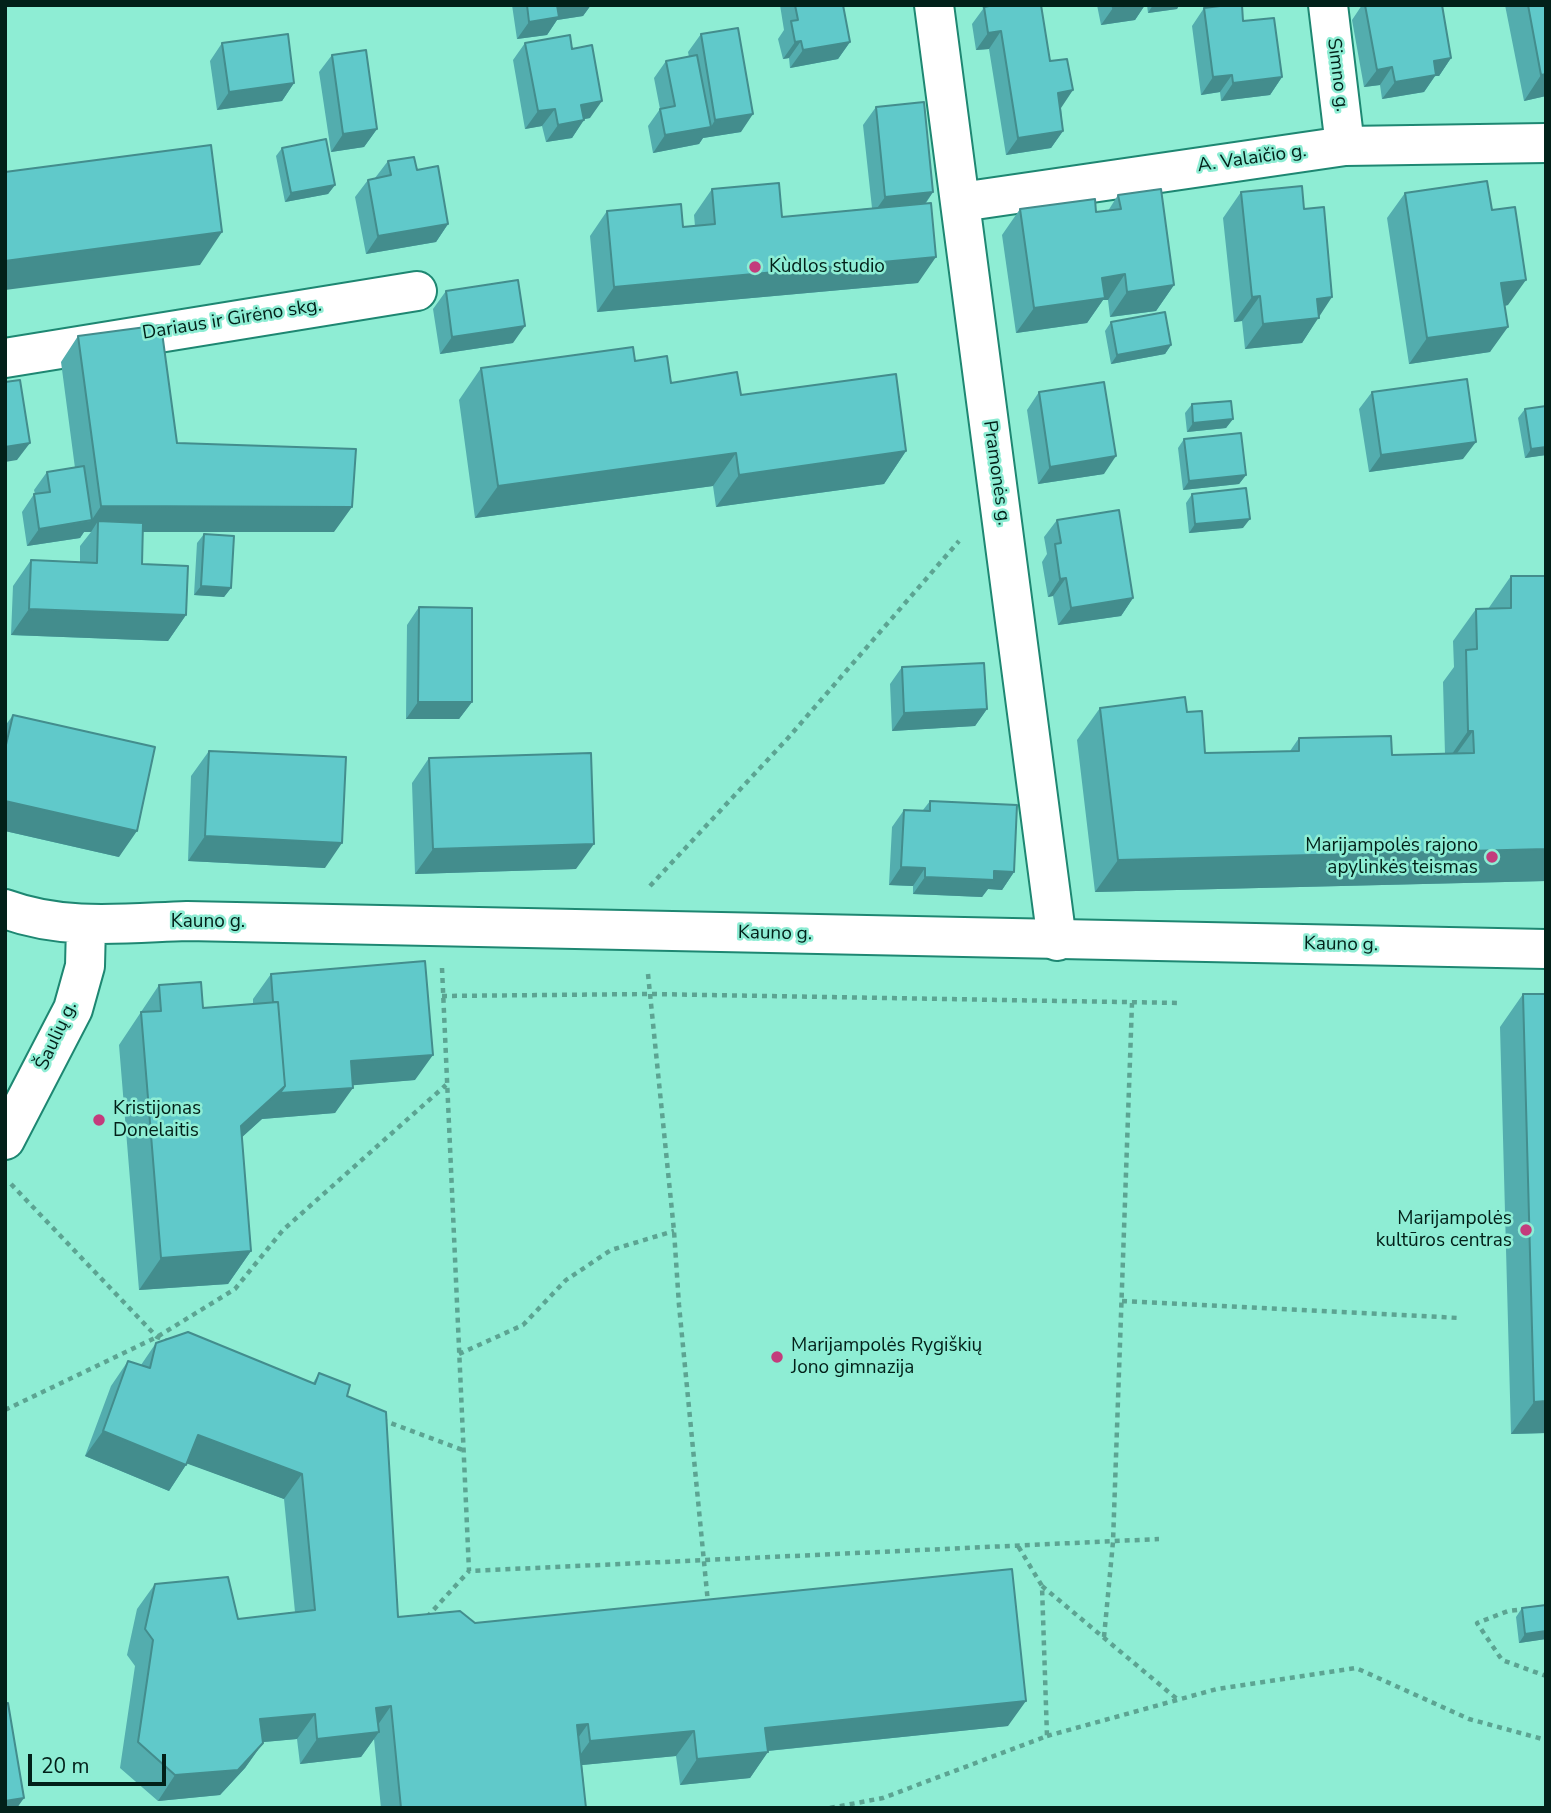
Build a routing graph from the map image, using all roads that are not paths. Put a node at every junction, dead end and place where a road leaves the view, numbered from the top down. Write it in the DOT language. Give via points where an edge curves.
graph roads {
  1 [pos="934,5"];
  2 [pos="1328,5"];
  3 [pos="1546,143"];
  4 [pos="1345,146"];
  5 [pos="961,202"];
  6 [pos="417,291"];
  7 [pos="5,358"];
  8 [pos="5,909"];
  9 [pos="86,925"];
  10 [pos="1057,941"];
  11 [pos="1546,949"];
  12 [pos="5,1140"];
  1 -- 5 [label="street, Pramonės g."];
  2 -- 4 [label="street, Simno g."];
  3 -- 4 [label="street, A. Valaičio g."];
  4 -- 5 [label="street, A. Valaičio g."];
  5 -- 10 [label="street, Pramonės g."];
  6 -- 7 [label="street, Dariaus ir Girėno skg."];
  8 -- 9 [label="street, Kauno g."];
  9 -- 10 [label="street, Kauno g." via="187,921"];
  9 -- 12 [label="street, Šaulių g." via="85,965 73,1009"];
  10 -- 11 [label="street, Kauno g."];
}
